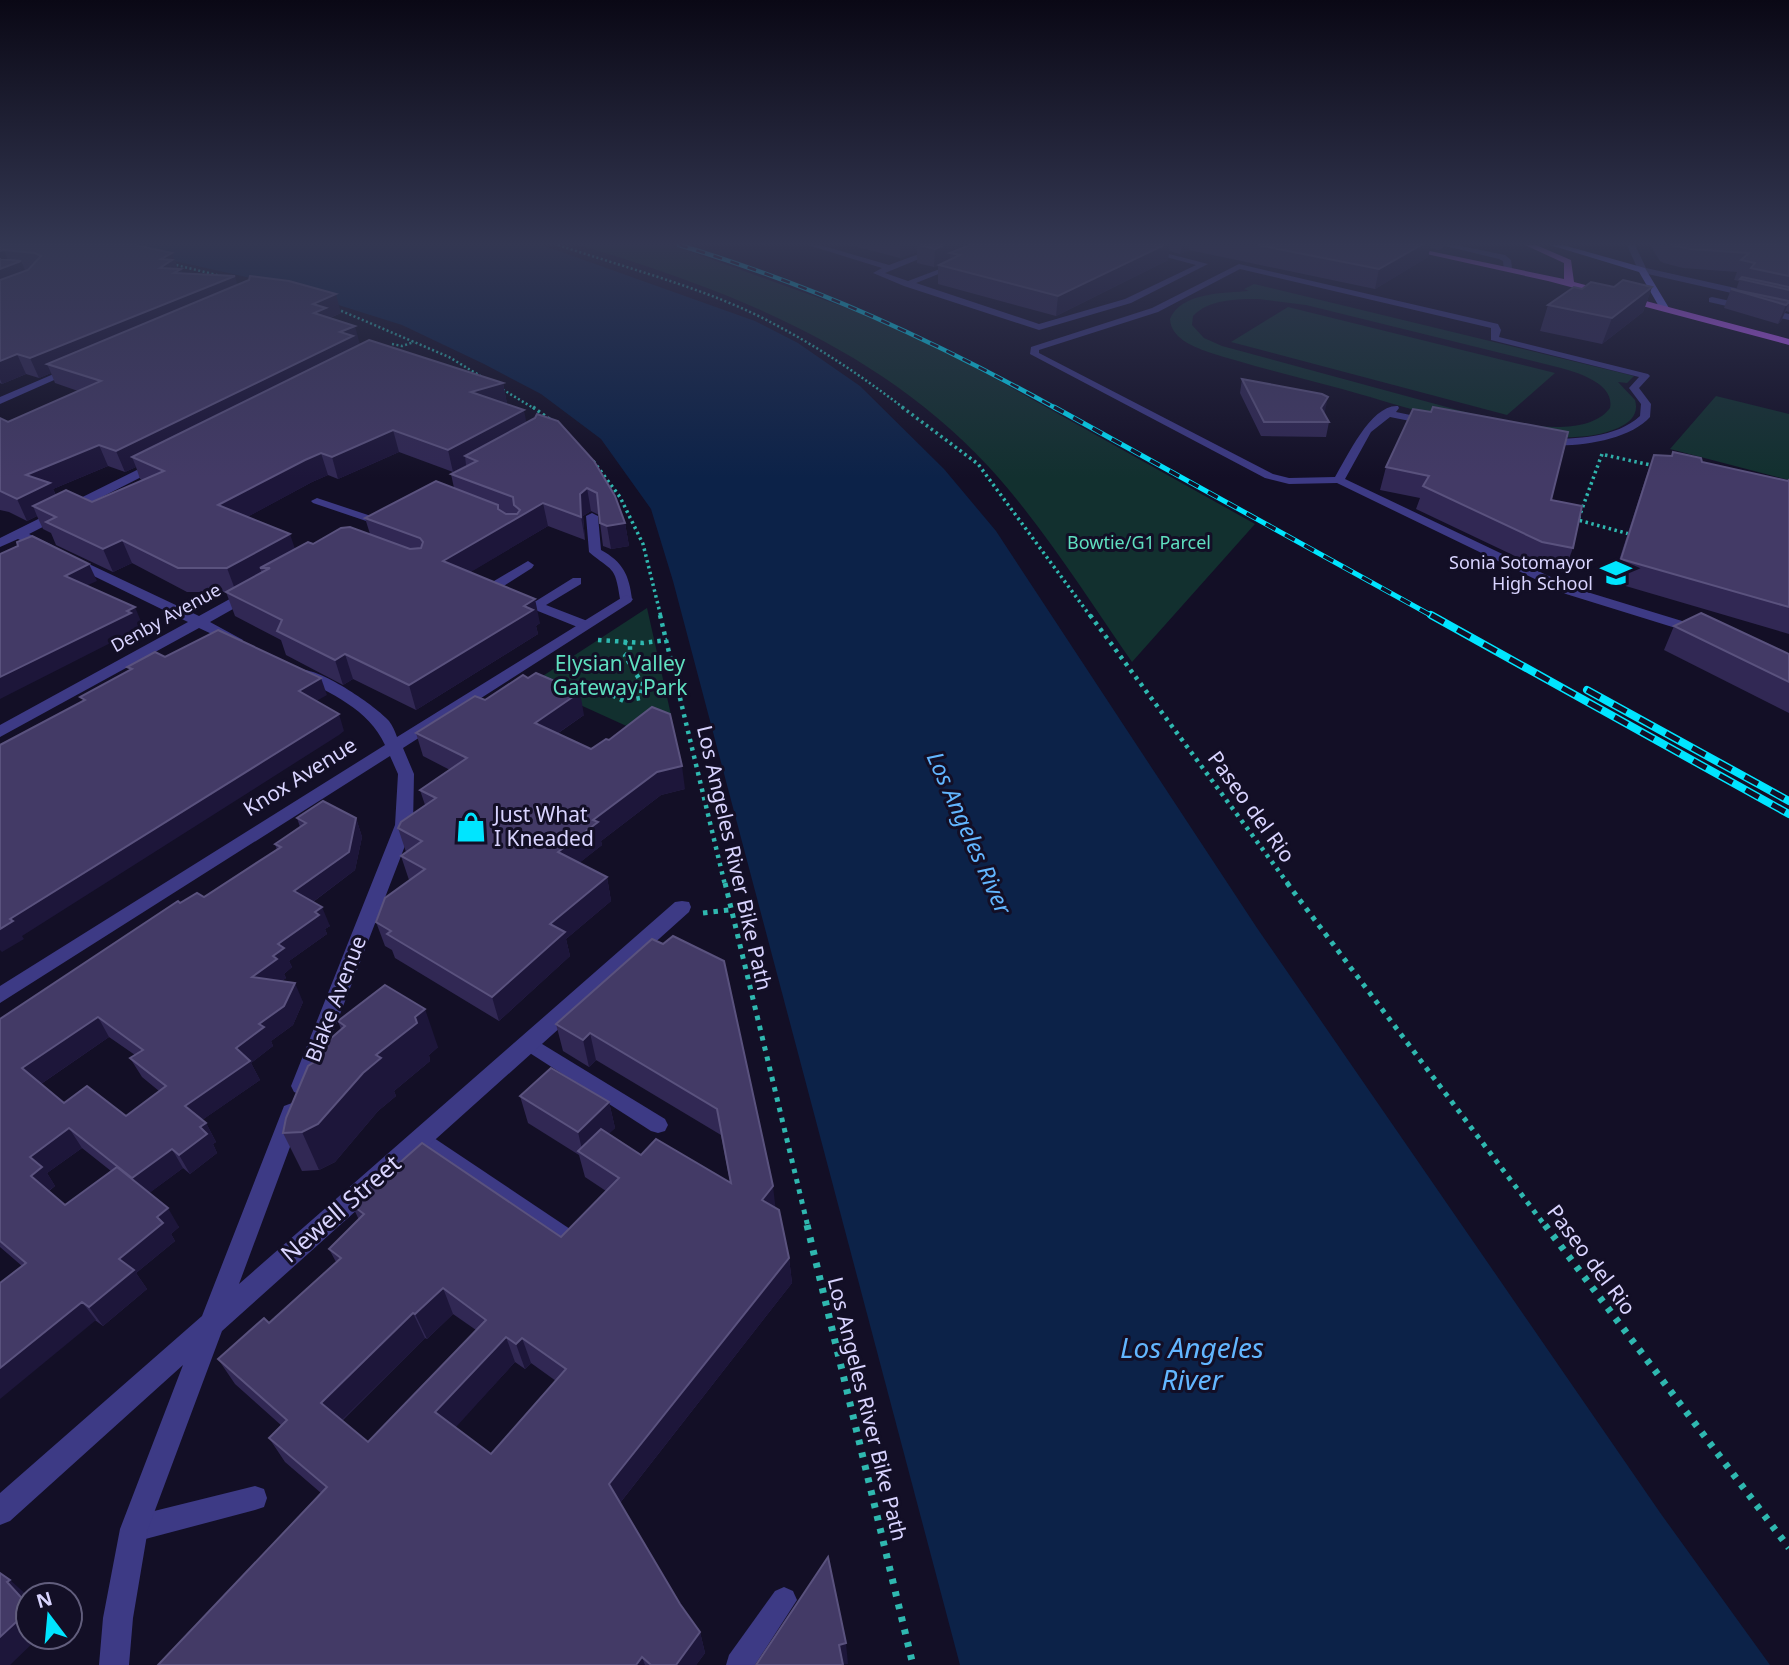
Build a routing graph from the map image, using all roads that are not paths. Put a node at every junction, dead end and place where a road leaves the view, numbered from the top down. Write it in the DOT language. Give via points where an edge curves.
graph roads {
  1 [pos="1026,323"];
  2 [pos="1054,323"];
  3 [pos="1116,323"];
  4 [pos="1481,323"];
  5 [pos="1719,323"];
  6 [pos="1788,340"];
  7 [pos="90,363"];
  8 [pos="0,401"];
  9 [pos="1442,424"];
  10 [pos="1536,442"];
  11 [pos="168,458"];
  12 [pos="1339,480"];
  13 [pos="317,501"];
  14 [pos="592,516"];
  15 [pos="384,519"];
  16 [pos="359,533"];
  17 [pos="19,534"];
  18 [pos="0,543"];
  19 [pos="528,565"];
  20 [pos="577,582"];
  21 [pos="268,583"];
  22 [pos="626,599"];
  23 [pos="537,606"];
  24 [pos="198,622"];
  25 [pos="585,625"];
  26 [pos="1707,633"];
  27 [pos="256,651"];
  28 [pos="280,662"];
  29 [pos="0,732"];
  30 [pos="394,745"];
  31 [pos="682,907"];
  32 [pos="0,996"];
  33 [pos="529,1044"];
  34 [pos="658,1125"];
  35 [pos="422,1138"];
  36 [pos="563,1236"];
  37 [pos="209,1326"];
  38 [pos="255,1498"];
  39 [pos="0,1511"];
  40 [pos="134,1528"];
  41 [pos="784,1600"];
  42 [pos="114,1665"];
  43 [pos="739,1665"];
  1 -- 2 [label="lane" via="1039,327"];
  3 -- 12 [label="lane" via="1034,349 1035,354 1269,476 1289,481"];
  4 -- 10 [label="lane" via="1495,326 1494,338 1645,376 1634,388 1646,409 1635,426 1595,440"];
  5 -- 6 [label="main road"];
  7 -- 8 [label="street"];
  9 -- 12 [label="lane" via="1391,410 1367,430"];
  11 -- 17 [label="street"];
  12 -- 26 [label="lane" via="1570,591"];
  13 -- 15 [label="lane"];
  14 -- 22 [label="lane" via="595,552 616,562"];
  15 -- 16 [label="street"];
  17 -- 18 [label="street"];
  17 -- 24 [label="street"];
  19 -- 23 [label="lane" via="495,589"];
  20 -- 23 [label="lane"];
  21 -- 24 [label="street, Denby Avenue"];
  22 -- 25 [label="street, Knox Avenue"];
  23 -- 25 [label="lane"];
  24 -- 27 [label="street"];
  24 -- 29 [label="street, Denby Avenue"];
  25 -- 30 [label="street, Knox Avenue"];
  28 -- 30 [label="street, Blake Avenue" via="349,696 384,725"];
  30 -- 32 [label="street, Knox Avenue"];
  30 -- 37 [label="street, Blake Avenue" via="406,774 404,825"];
  31 -- 33 [label="street, Newell Street"];
  33 -- 34 [label="lane"];
  33 -- 35 [label="street, Newell Street"];
  35 -- 36 [label="lane"];
  35 -- 37 [label="street, Newell Street"];
  37 -- 39 [label="street, Newell Street"];
  37 -- 40 [label="street, Blake Avenue"];
  38 -- 40 [label="lane"];
  40 -- 42 [label="street, Blake Avenue"];
  41 -- 43 [label="lane"];
}
